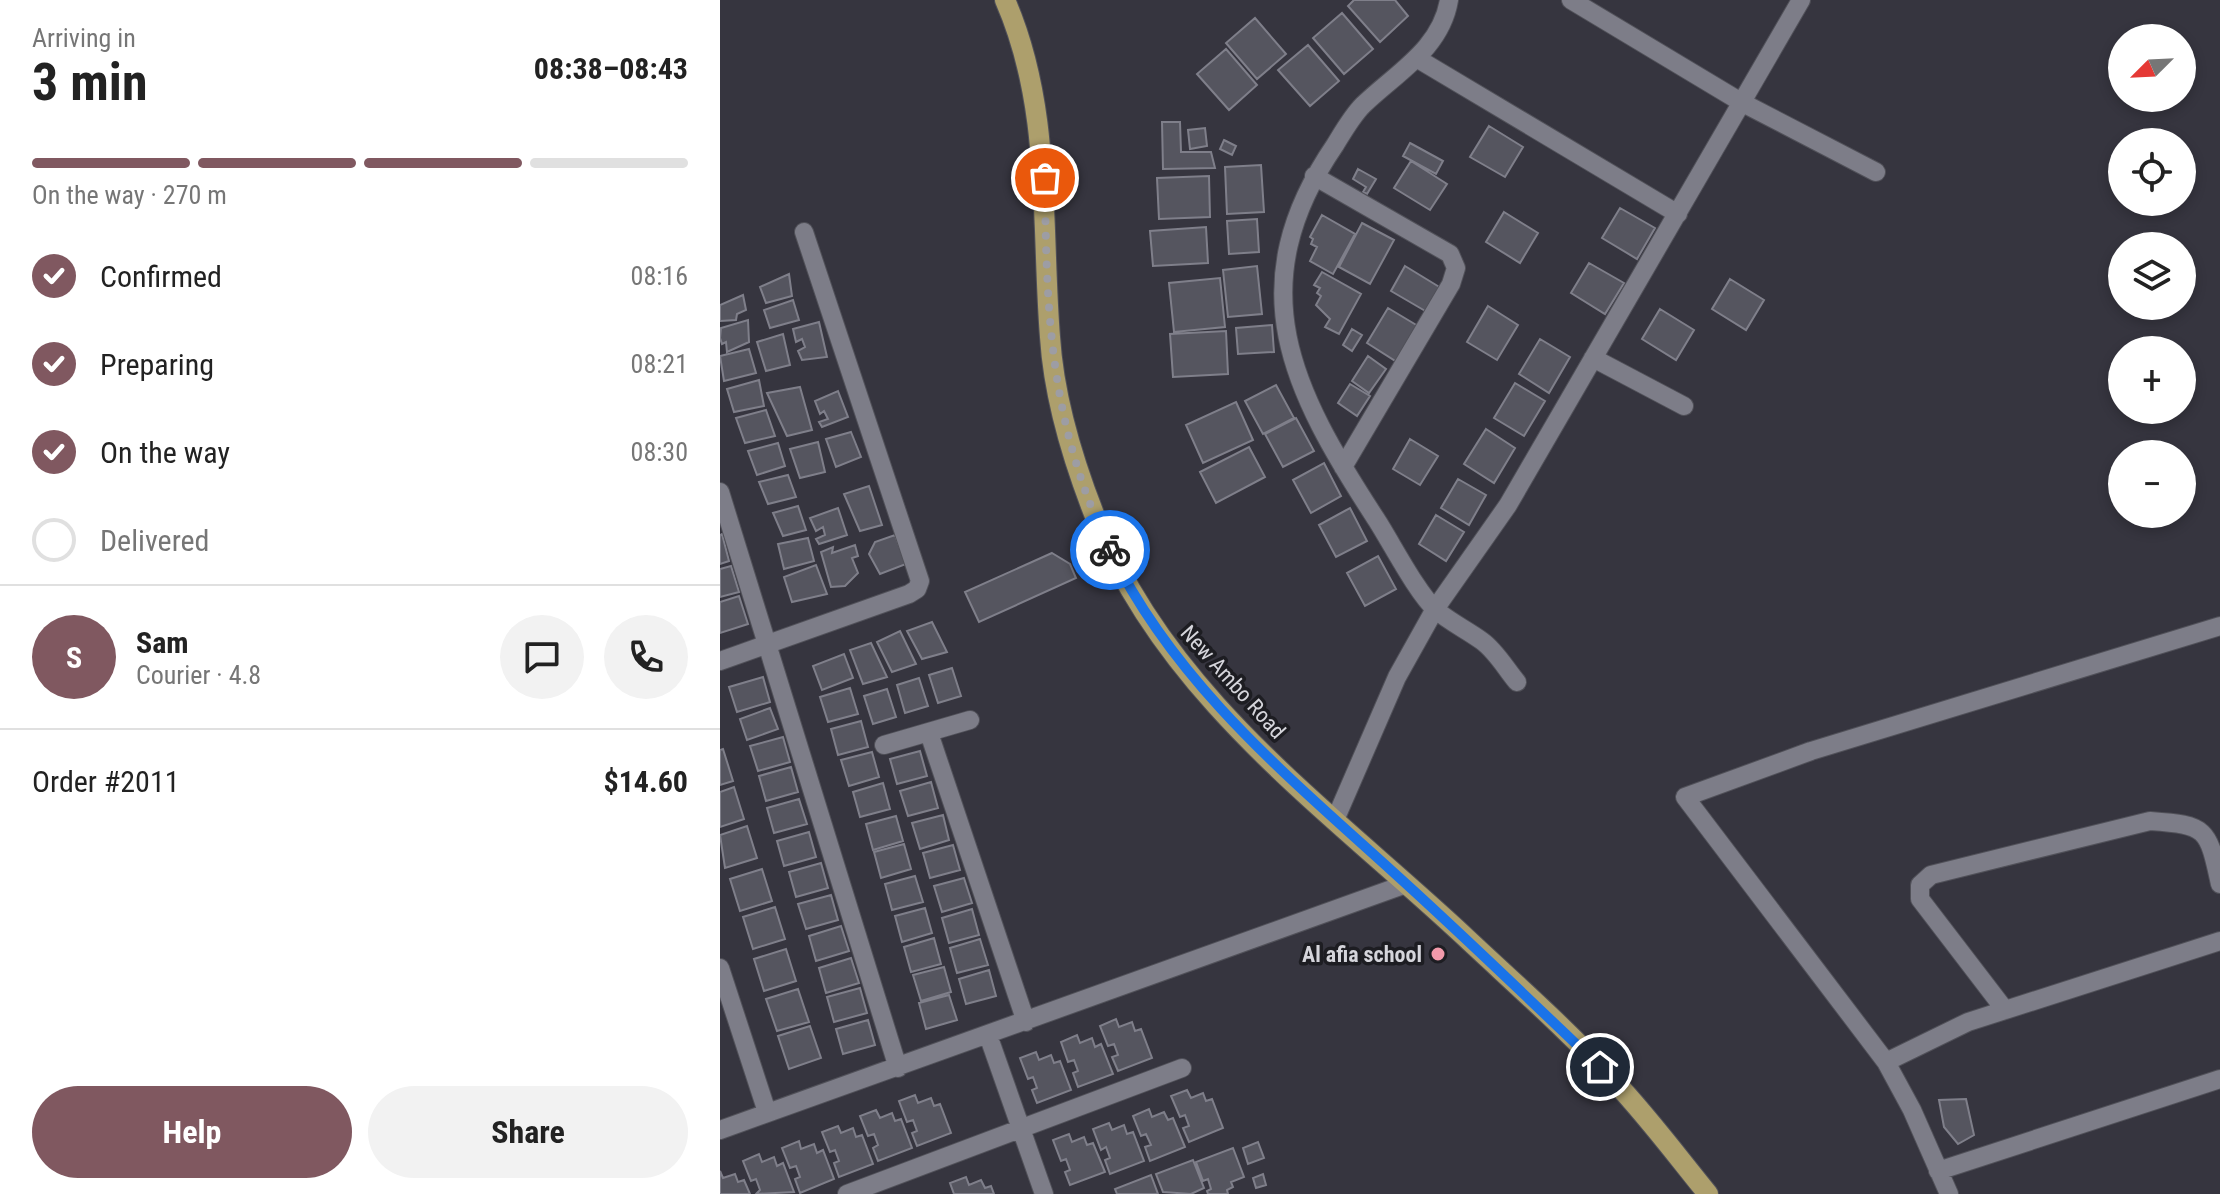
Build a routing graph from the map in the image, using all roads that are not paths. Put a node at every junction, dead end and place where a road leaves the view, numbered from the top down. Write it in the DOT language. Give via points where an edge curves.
graph roads {
  1 [pos="1005,0"];
  2 [pos="1571,0"];
  3 [pos="1801,0"];
  4 [pos="1452,1"];
  5 [pos="1418,59"];
  6 [pos="1741,102"];
  7 [pos="1876,172"];
  8 [pos="1314,176"];
  9 [pos="1678,214"];
  10 [pos="804,232"];
  11 [pos="1593,358"];
  12 [pos="1684,406"];
  13 [pos="1343,467"];
  14 [pos="720,492"];
  15 [pos="1435,609"];
  16 [pos="2220,626"];
  17 [pos="769,646"];
  18 [pos="720,661"];
  19 [pos="1517,682"];
  20 [pos="970,720"];
  21 [pos="929,733"];
  22 [pos="884,745"];
  23 [pos="1335,820"];
  24 [pos="1406,884"];
  25 [pos="2220,884"];
  26 [pos="2220,941"];
  27 [pos="720,968"];
  28 [pos="2005,1010"];
  29 [pos="1026,1022"];
  30 [pos="988,1035"];
  31 [pos="1886,1062"];
  32 [pos="898,1068"];
  33 [pos="1182,1068"];
  34 [pos="2220,1079"];
  35 [pos="767,1112"];
  36 [pos="1022,1129"];
  37 [pos="720,1130"];
  38 [pos="1938,1171"];
  39 [pos="847,1194"];
  40 [pos="1044,1194"];
  41 [pos="1708,1194"];
  42 [pos="1949,1194"];
  1 -- 23 [label="main road, New Ambo Road" via="1024,61 1045,178 1050,340 1058,401 1097,523 1152,626 1188,674"];
  2 -- 6 [label="street"];
  3 -- 6 [label="street"];
  4 -- 5 [label="street"];
  5 -- 8 [label="street" via="1360,107"];
  5 -- 9 [label="street"];
  6 -- 7 [label="street"];
  6 -- 9 [label="street"];
  8 -- 13 [label="street" via="1287,250 1283,304 1290,355 1301,386"];
  8 -- 13 [label="street" via="1450,254 1456,268"];
  9 -- 11 [label="street"];
  10 -- 17 [label="street" via="920,581 909,594"];
  11 -- 12 [label="street"];
  11 -- 15 [label="street" via="1508,505"];
  13 -- 15 [label="street"];
  14 -- 17 [label="street"];
  15 -- 19 [label="street" via="1485,643"];
  15 -- 23 [label="street" via="1397,677"];
  16 -- 31 [label="street" via="1811,751 1685,797"];
  17 -- 18 [label="street"];
  17 -- 32 [label="street"];
  20 -- 21 [label="street"];
  21 -- 22 [label="street"];
  21 -- 29 [label="street"];
  23 -- 24 [label="main road, New Ambo Road"];
  24 -- 29 [label="street"];
  24 -- 41 [label="main road, New Ambo Road" via="1616,1082"];
  25 -- 28 [label="street" via="2213,849 2201,829 2150,821 1931,875 1920,885 1920,899"];
  26 -- 28 [label="street"];
  27 -- 35 [label="street"];
  28 -- 31 [label="street"];
  29 -- 30 [label="street"];
  30 -- 32 [label="street"];
  30 -- 36 [label="street"];
  31 -- 38 [label="street"];
  32 -- 35 [label="street"];
  33 -- 36 [label="street"];
  34 -- 38 [label="street"];
  35 -- 37 [label="street"];
  36 -- 39 [label="street"];
  36 -- 40 [label="street"];
  38 -- 42 [label="street"];
}
